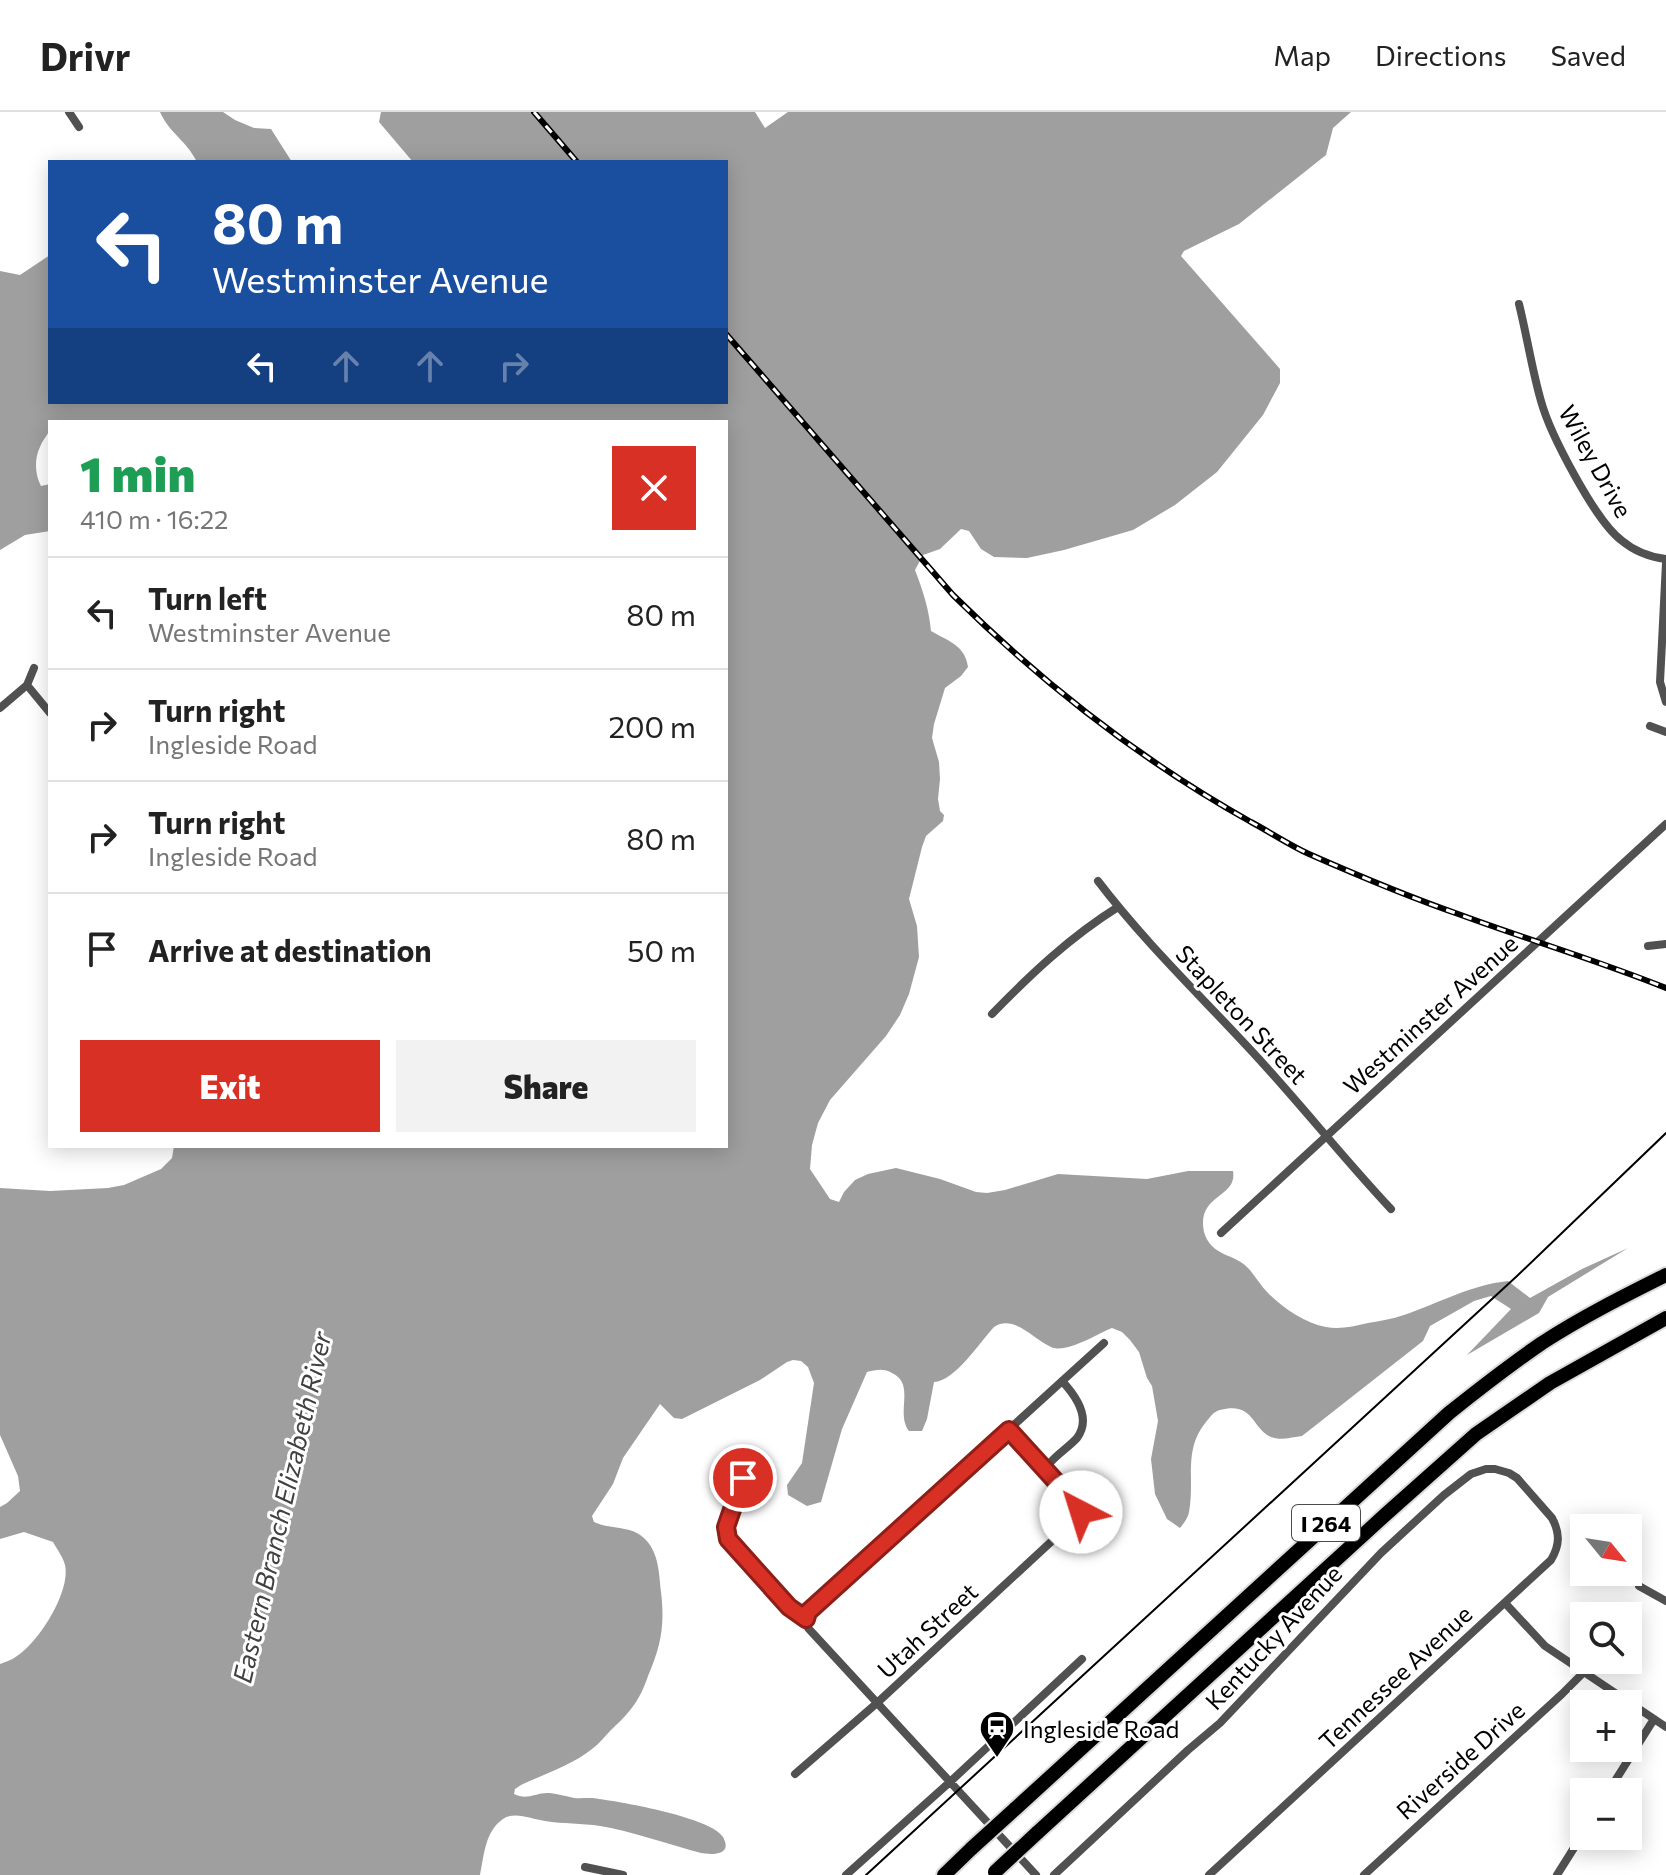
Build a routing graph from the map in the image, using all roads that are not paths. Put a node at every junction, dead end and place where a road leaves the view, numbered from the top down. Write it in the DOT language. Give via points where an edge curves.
graph roads {
  1 [pos="69,112"];
  2 [pos="79,127"];
  3 [pos="1519,304"];
  4 [pos="1666,561"];
  5 [pos="34,668"];
  6 [pos="27,685"];
  7 [pos="1666,702"];
  8 [pos="0,708"];
  9 [pos="48,711"];
  10 [pos="1650,726"];
  11 [pos="1666,732"];
  12 [pos="1666,824"];
  13 [pos="1098,881"];
  14 [pos="1118,907"];
  15 [pos="1666,944"];
  16 [pos="1648,946"];
  17 [pos="992,1014"];
  18 [pos="1326,1136"];
  19 [pos="1391,1209"];
  20 [pos="1221,1233"];
  21 [pos="1666,1275"];
  22 [pos="1666,1318"];
  23 [pos="1104,1343"];
  24 [pos="1062,1381"];
  25 [pos="1009,1430"];
  26 [pos="1048,1474"];
  27 [pos="743,1478"];
  28 [pos="1530,1493"];
  29 [pos="1639,1586"];
  30 [pos="1666,1601"];
  31 [pos="1505,1603"];
  32 [pos="806,1619"];
  33 [pos="1082,1659"];
  34 [pos="1570,1663"];
  35 [pos="1582,1674"];
  36 [pos="1585,1674"];
  37 [pos="877,1703"];
  38 [pos="1654,1719"];
  39 [pos="1666,1727"];
  40 [pos="795,1774"];
  41 [pos="1617,1778"];
  42 [pos="951,1781"];
  43 [pos="1573,1850"];
  44 [pos="585,1867"];
  45 [pos="993,1873"];
  46 [pos="623,1875"];
  47 [pos="846,1875"];
  48 [pos="944,1875"];
  49 [pos="1036,1875"];
  50 [pos="1054,1875"];
  51 [pos="1209,1875"];
  52 [pos="1364,1875"];
  53 [pos="1557,1875"];
  1 -- 2 [label="street"];
  3 -- 4 [label="street, Wiley Drive" via="1541,403 1579,481 1613,534 1637,551"];
  4 -- 7 [label="street" via="1660,682"];
  5 -- 6 [label="street"];
  6 -- 8 [label="street"];
  6 -- 9 [label="street"];
  10 -- 11 [label="street"];
  12 -- 18 [label="street, Westminster Avenue"];
  13 -- 14 [label="street, Stapleton Street"];
  14 -- 17 [label="street" via="1063,945"];
  14 -- 18 [label="street, Stapleton Street"];
  15 -- 16 [label="street"];
  18 -- 19 [label="street, Stapleton Street"];
  18 -- 20 [label="street, Westminster Avenue"];
  21 -- 48 [label="highway, I 264, bridge" via="1544,1342 1449,1413"];
  22 -- 45 [label="highway, I 264, bridge" via="1550,1383 1476,1434"];
  23 -- 24 [label="street"];
  24 -- 25 [label="street"];
  24 -- 26 [label="street" via="1080,1405 1083,1424 1049,1464"];
  25 -- 26 [label="street"];
  25 -- 32 [label="street"];
  26 -- 37 [label="street, Utah Street" via="1080,1508 1080,1515"];
  27 -- 32 [label="street" via="726,1527 728,1539"];
  28 -- 31 [label="street, Tennessee Avenue" via="1552,1518 1559,1542 1551,1560"];
  28 -- 50 [label="street, Kentucky Avenue" via="1509,1473 1486,1469 1444,1495 1381,1553 1220,1723"];
  29 -- 30 [label="street"];
  31 -- 34 [label="street" via="1536,1638"];
  31 -- 51 [label="street, Tennessee Avenue"];
  32 -- 37 [label="street" via="808,1628"];
  33 -- 42 [label="street"];
  35 -- 52 [label="street, Riverside Drive"];
  36 -- 38 [label="street"];
  37 -- 40 [label="street, Utah Street"];
  37 -- 42 [label="street"];
  38 -- 39 [label="street"];
  38 -- 41 [label="street"];
  42 -- 47 [label="street"];
  42 -- 49 [label="street"];
  43 -- 53 [label="street"];
  44 -- 46 [label="street"];
}
